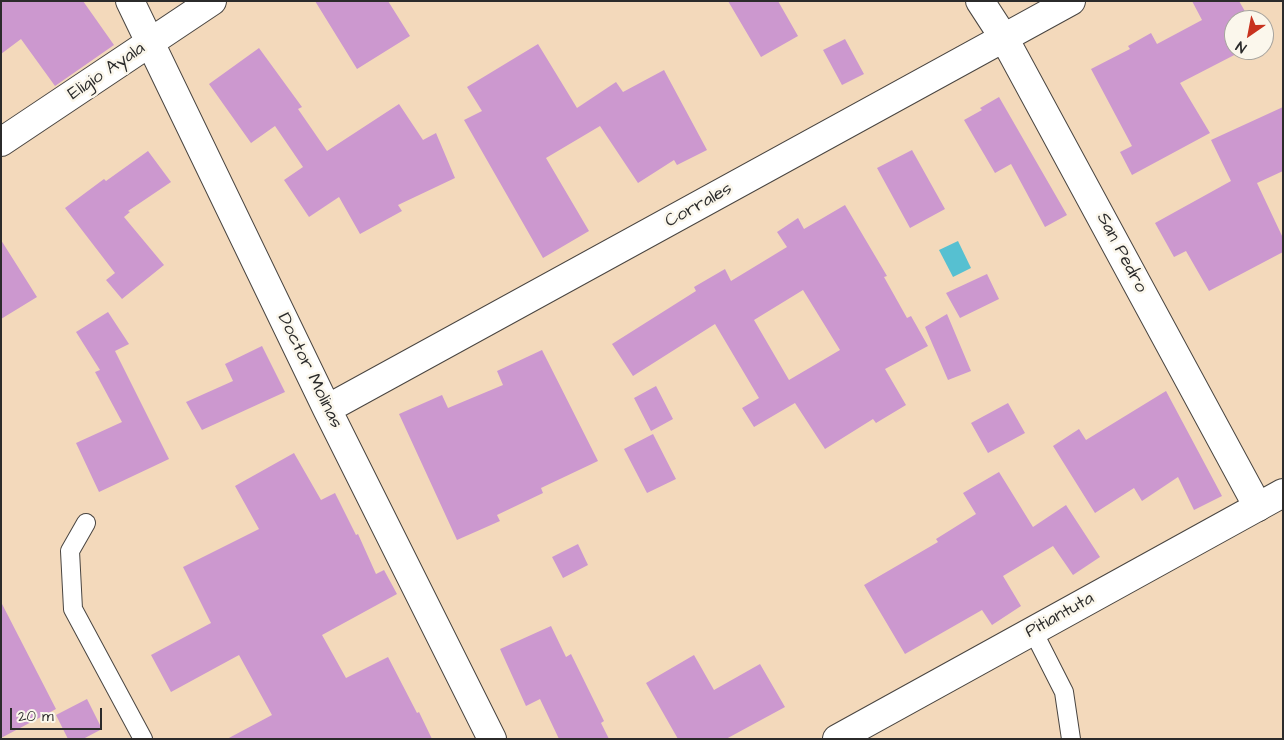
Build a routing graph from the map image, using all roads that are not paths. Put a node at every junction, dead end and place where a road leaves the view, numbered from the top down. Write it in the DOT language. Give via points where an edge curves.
graph roads {
  1 [pos="130,1"];
  2 [pos="212,1"];
  3 [pos="980,1"];
  4 [pos="1071,1"];
  5 [pos="1004,38"];
  6 [pos="151,42"];
  7 [pos="1,142"];
  8 [pos="327,410"];
  9 [pos="1283,494"];
  10 [pos="1258,507"];
  11 [pos="86,523"];
  12 [pos="1033,631"];
  13 [pos="143,739"];
  14 [pos="492,739"];
  15 [pos="837,739"];
  16 [pos="1072,739"];
  1 -- 6 [label="street, Doctor Molinas"];
  2 -- 6 [label="street, Eligio Ayala"];
  3 -- 5 [label="street, San Pedro"];
  4 -- 5 [label="street, Corrales"];
  5 -- 8 [label="street, Corrales"];
  5 -- 10 [label="street, San Pedro"];
  6 -- 7 [label="street, Eligio Ayala"];
  6 -- 8 [label="street, Doctor Molinas"];
  8 -- 14 [label="street, Doctor Molinas"];
  9 -- 10 [label="street, Pitiantuta"];
  10 -- 12 [label="street, Pitiantuta"];
  11 -- 13 [label="lane" via="70,551 73,609"];
  12 -- 15 [label="street, Pitiantuta"];
  12 -- 16 [label="lane" via="1064,692"];
}
